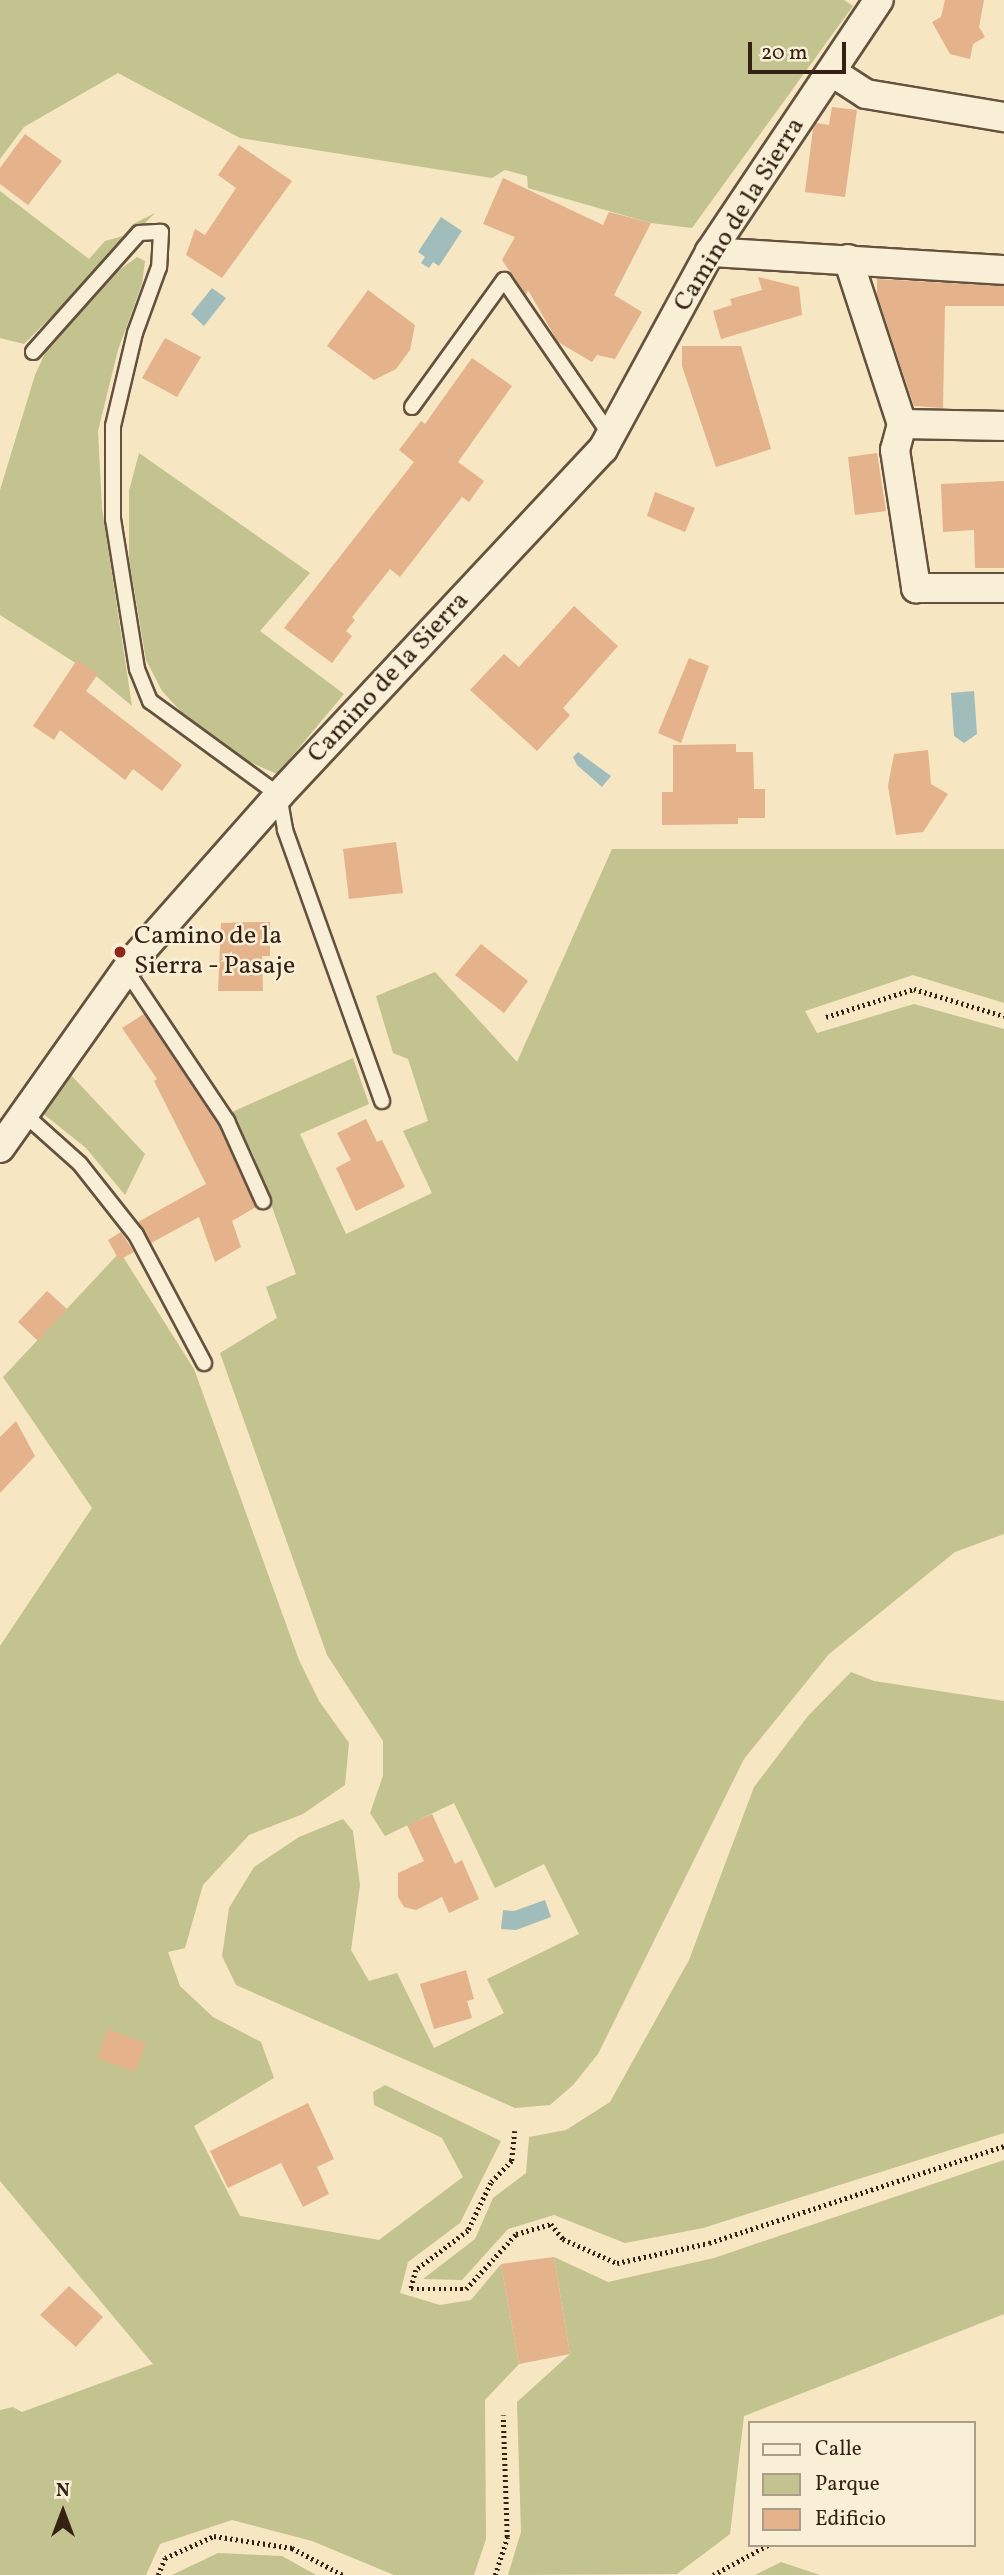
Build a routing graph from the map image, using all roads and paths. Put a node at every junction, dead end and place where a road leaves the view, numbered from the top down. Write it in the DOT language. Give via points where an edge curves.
graph roads {
  1 [pos="879,0"];
  2 [pos="832,72"];
  3 [pos="1004,117"];
  4 [pos="710,252"];
  5 [pos="848,259"];
  6 [pos="1004,270"];
  7 [pos="33,352"];
  8 [pos="412,407"];
  9 [pos="902,424"];
  10 [pos="1004,426"];
  11 [pos="610,435"];
  12 [pos="1004,588"];
  13 [pos="279,795"];
  14 [pos="126,970"];
  15 [pos="1004,1016"];
  16 [pos="826,1017"];
  17 [pos="382,1101"];
  18 [pos="23,1113"];
  19 [pos="0,1148"];
  20 [pos="263,1201"];
  21 [pos="204,1363"];
  22 [pos="515,2132"];
  23 [pos="1004,2146"];
  24 [pos="503,2415"];
  25 [pos="764,2547"];
  26 [pos="158,2575"];
  27 [pos="343,2575"];
  28 [pos="495,2575"];
  29 [pos="713,2575"];
  1 -- 2 [label="street, Camino de la Sierra"];
  2 -- 3 [label="street" via="866,94"];
  2 -- 4 [label="street, Camino de la Sierra"];
  4 -- 5 [label="street"];
  4 -- 11 [label="street, Camino de la Sierra"];
  5 -- 6 [label="street"];
  5 -- 9 [label="street"];
  7 -- 13 [label="lane" via="139,233 161,232 159,267 135,333 113,426 113,519 128,628 150,701"];
  8 -- 11 [label="lane" via="504,280"];
  9 -- 10 [label="street"];
  9 -- 12 [label="street" via="895,450 916,588"];
  11 -- 13 [label="street, Camino de la Sierra" via="603,449"];
  13 -- 14 [label="street, Camino de la Sierra"];
  13 -- 17 [label="lane" via="285,830"];
  14 -- 18 [label="street, Camino de la Sierra"];
  14 -- 20 [label="lane" via="227,1121"];
  15 -- 16 [label="path" via="914,989"];
  18 -- 19 [label="street, Camino de la Sierra"];
  18 -- 21 [label="lane" via="80,1164 136,1235"];
  22 -- 23 [label="path" via="512,2161 491,2183 468,2231 416,2270 411,2289 466,2289 516,2234 551,2224 563,2239 617,2263 709,2243"];
  24 -- 28 [label="path" via="507,2537"];
  25 -- 29 [label="path"];
  26 -- 27 [label="path" via="165,2558 214,2536 292,2548"];
}
